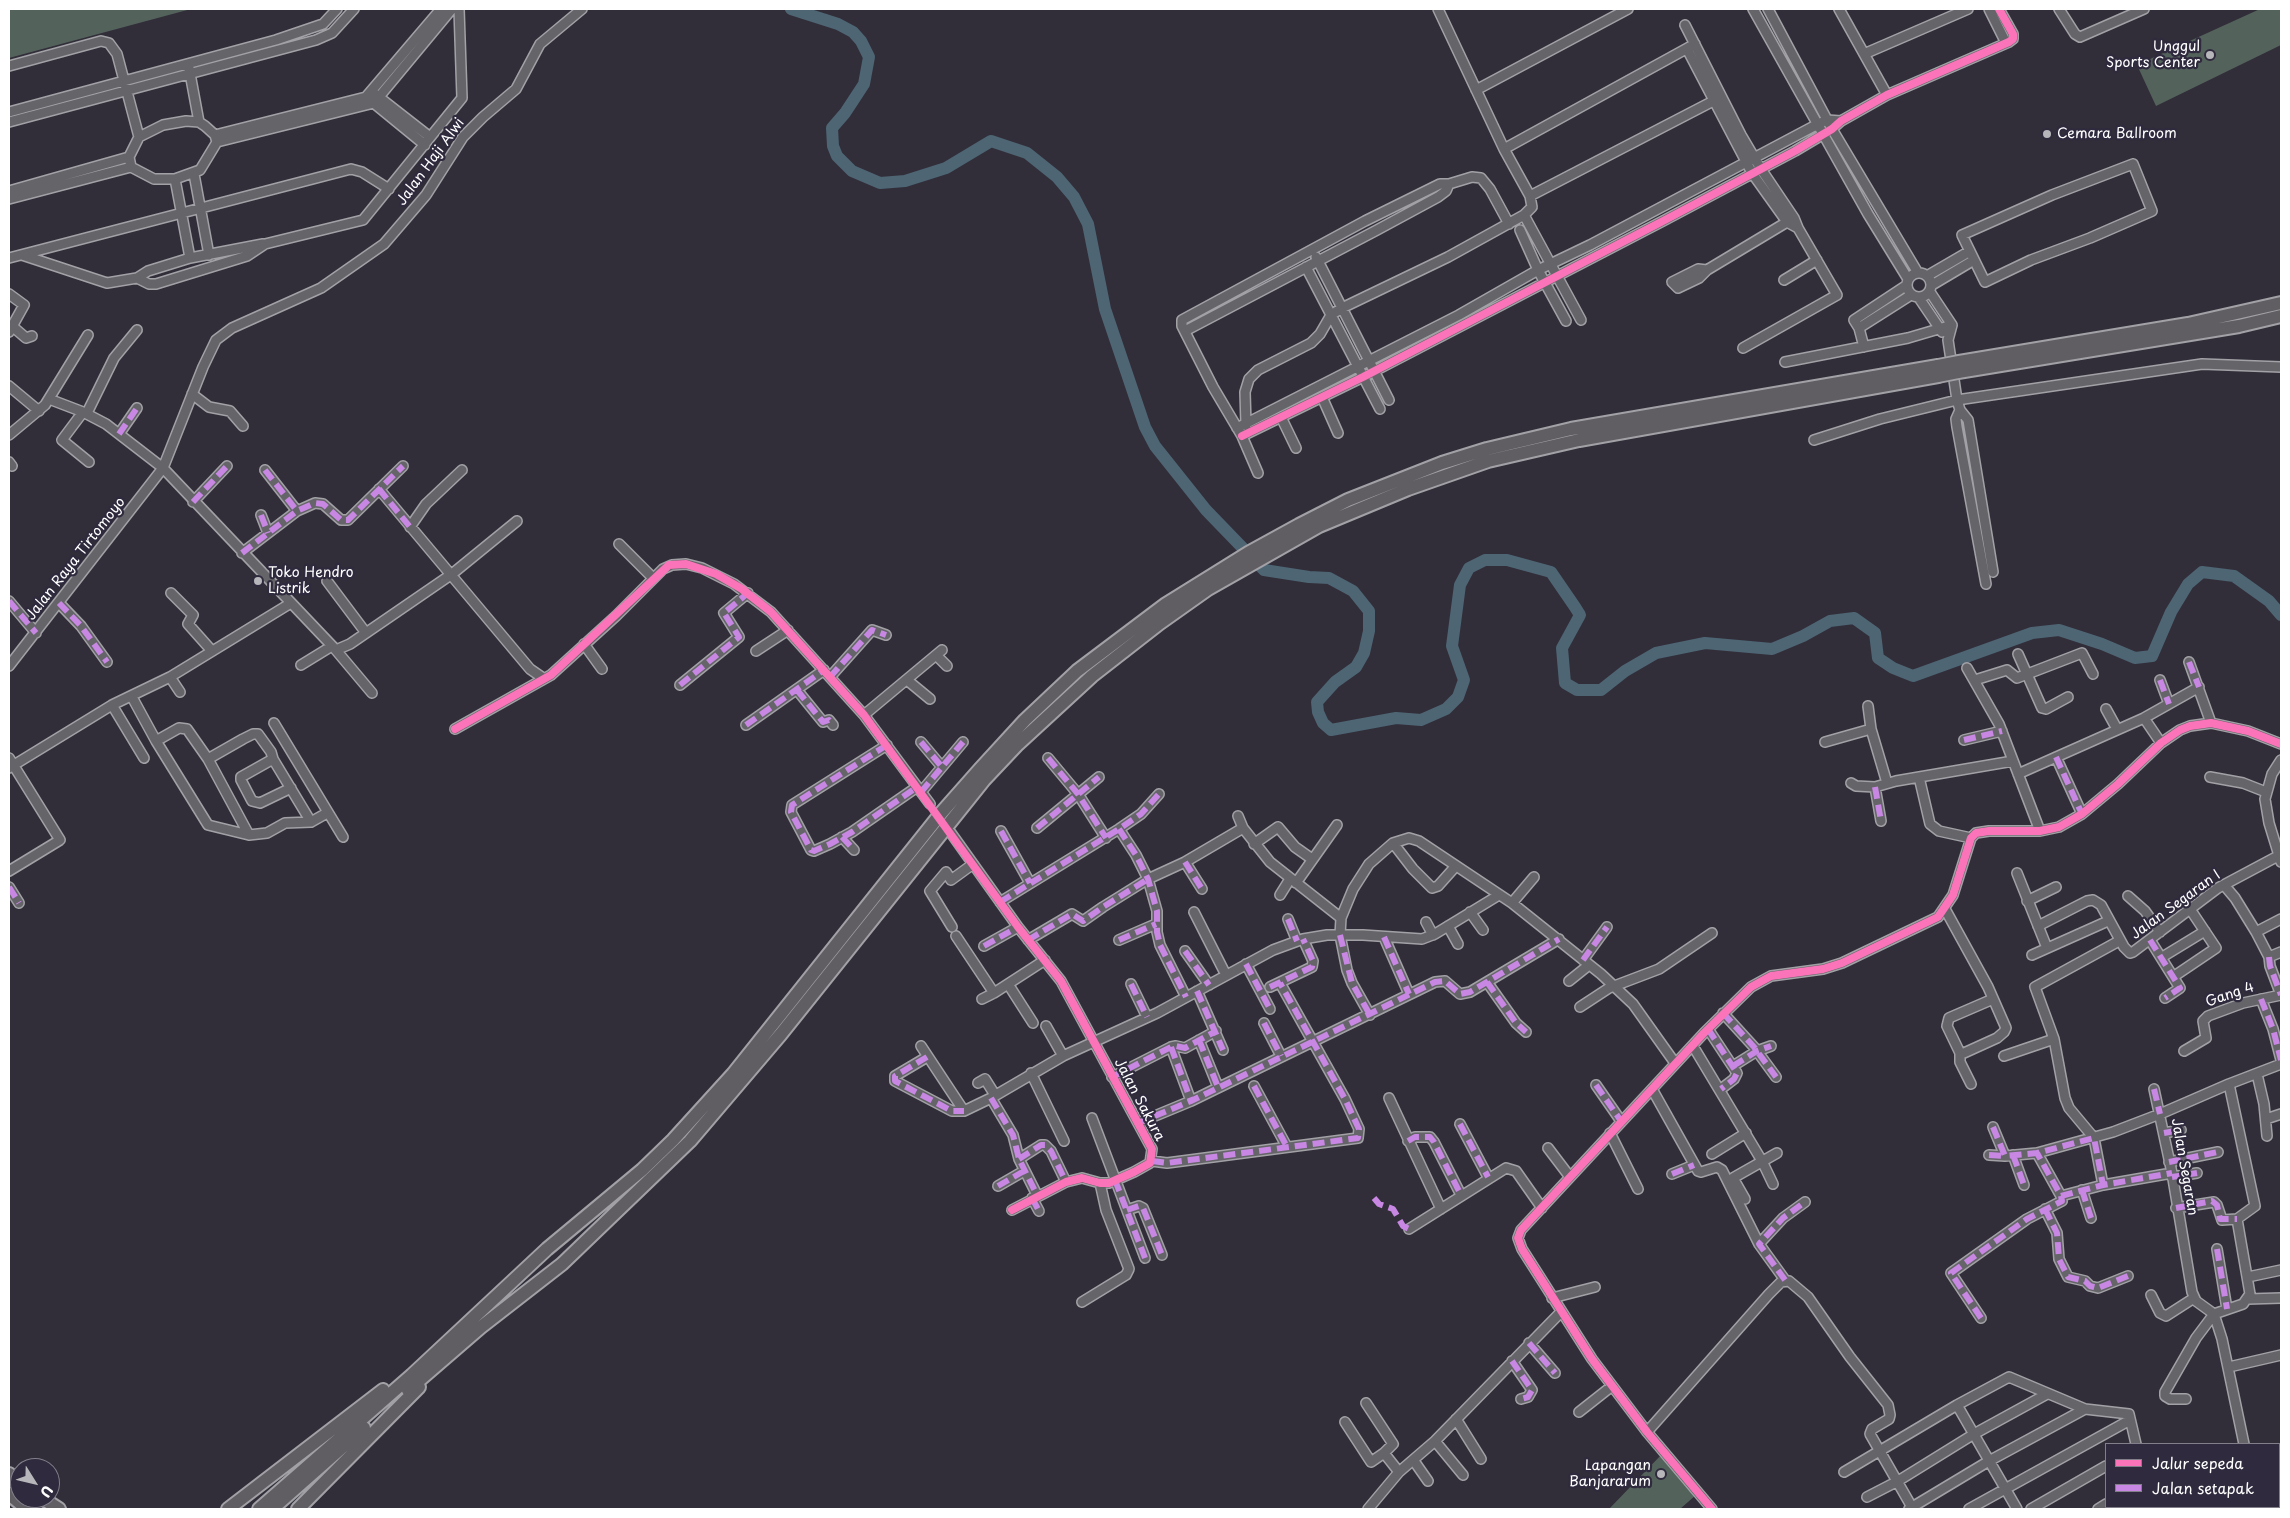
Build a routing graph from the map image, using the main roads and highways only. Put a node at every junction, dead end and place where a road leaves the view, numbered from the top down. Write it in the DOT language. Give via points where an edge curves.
graph roads {
  1 [pos="2281,296"];
  2 [pos="2281,303"];
  3 [pos="2240,314"];
  4 [pos="2281,316"];
  5 [pos="1959,367"];
  6 [pos="1204,585"];
  7 [pos="447,1349"];
  8 [pos="9,1494"];
  9 [pos="27,1509"];
  10 [pos="228,1509"];
  11 [pos="259,1509"];
  12 [pos="272,1509"];
  13 [pos="298,1509"];
  1 -- 3 [label="highway"];
  2 -- 3 [label="highway"];
  3 -- 5 [label="highway"];
  4 -- 5 [label="highway" via="2239,326"];
  5 -- 6 [label="highway, bridge" via="1571,429 1487,449 1394,480 1348,500"];
  6 -- 7 [label="highway" via="1098,671 1018,744 984,780 787,1026 690,1141 562,1264"];
  6 -- 7 [label="highway" via="1166,604 1085,664 1025,720 942,812 704,1108 642,1170 547,1249"];
  7 -- 10 [label="highway"];
  7 -- 11 [label="highway"];
  7 -- 12 [label="highway"];
  7 -- 13 [label="highway" via="413,1394"];
  8 -- 9 [label="highway"];
}
